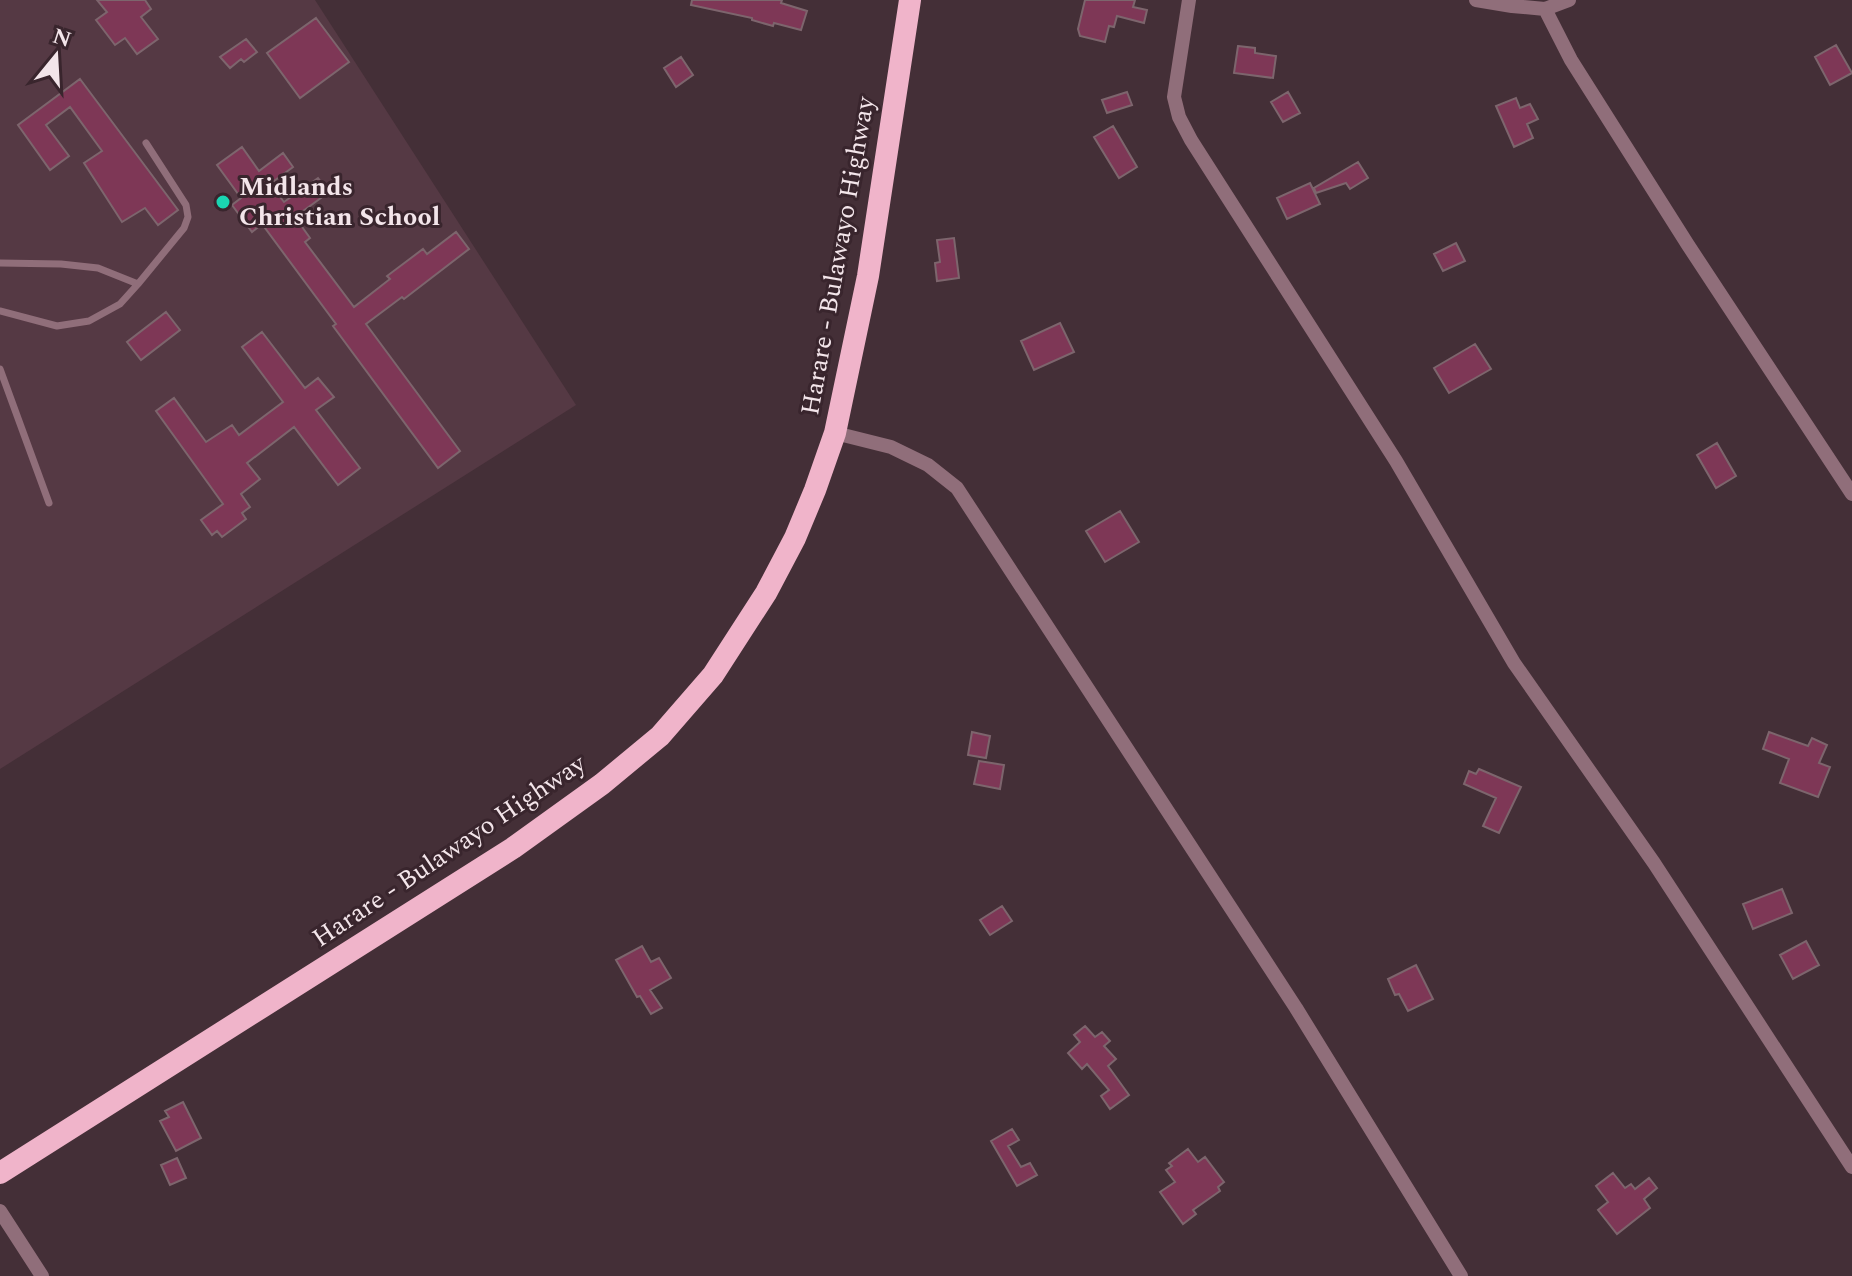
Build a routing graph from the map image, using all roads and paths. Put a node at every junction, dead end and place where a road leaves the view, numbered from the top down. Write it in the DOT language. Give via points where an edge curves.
graph roads {
  1 [pos="910,0"];
  2 [pos="1189,0"];
  3 [pos="1476,0"];
  4 [pos="1569,0"];
  5 [pos="1545,9"];
  6 [pos="146,143"];
  7 [pos="0,263"];
  8 [pos="138,284"];
  9 [pos="0,311"];
  10 [pos="0,369"];
  11 [pos="835,433"];
  12 [pos="1852,494"];
  13 [pos="49,503"];
  14 [pos="1852,1167"];
  15 [pos="0,1173"];
  16 [pos="0,1211"];
  17 [pos="42,1276"];
  18 [pos="1461,1276"];
  1 -- 11 [label="highway, Harare - Bulawayo Highway" via="868,276"];
  2 -- 14 [label="street" via="1174,97 1191,140 1396,461 1514,663 1654,863"];
  3 -- 5 [label="street"];
  4 -- 5 [label="street"];
  5 -- 12 [label="street" via="1679,232"];
  6 -- 8 [label="lane" via="186,205 188,217"];
  7 -- 8 [label="lane" via="98,268"];
  8 -- 9 [label="lane" via="120,304 89,321 57,326"];
  10 -- 13 [label="lane"];
  11 -- 15 [label="highway, Harare - Bulawayo Highway" via="795,538 766,593 713,675 660,736 513,848"];
  11 -- 18 [label="street" via="891,447 928,465 957,488 1296,1008"];
  16 -- 17 [label="street"];
}
